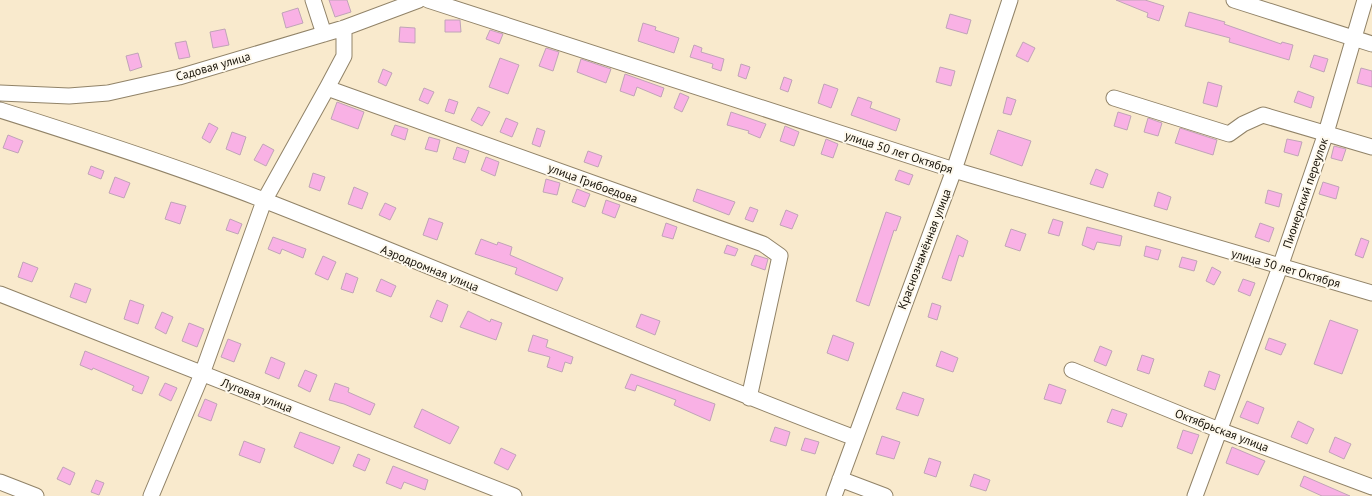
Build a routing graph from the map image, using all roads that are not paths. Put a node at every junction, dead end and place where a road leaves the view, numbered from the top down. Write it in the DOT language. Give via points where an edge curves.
graph roads {
  1 [pos="313,0"];
  2 [pos="419,0"];
  3 [pos="428,0"];
  4 [pos="1010,0"];
  5 [pos="1234,0"];
  6 [pos="1365,0"];
  7 [pos="344,28"];
  8 [pos="324,34"];
  9 [pos="1353,38"];
  10 [pos="1372,44"];
  11 [pos="327,88"];
  12 [pos="0,93"];
  13 [pos="1114,98"];
  14 [pos="0,110"];
  15 [pos="1326,133"];
  16 [pos="1372,147"];
  17 [pos="954,170"];
  18 [pos="264,201"];
  19 [pos="1280,267"];
  20 [pos="1372,293"];
  21 [pos="0,294"];
  22 [pos="1072,370"];
  23 [pos="202,374"];
  24 [pos="749,398"];
  25 [pos="1219,430"];
  26 [pos="855,438"];
  27 [pos="840,479"];
  28 [pos="0,482"];
  29 [pos="1372,487"];
  30 [pos="36,496"];
  31 [pos="151,496"];
  32 [pos="514,496"];
  33 [pos="834,496"];
  34 [pos="885,496"];
  35 [pos="1195,496"];
  1 -- 8 [label="street"];
  2 -- 7 [label="street, Садовая улица"];
  3 -- 17 [label="street, улица 50 лет Октября"];
  4 -- 17 [label="street, Краснознамённая улица"];
  5 -- 9 [label="street"];
  6 -- 9 [label="street, Пионерский переулок"];
  7 -- 8 [label="street, Садовая улица"];
  7 -- 11 [label="street" via="344,56"];
  8 -- 12 [label="street, Садовая улица" via="179,77 108,93 68,96"];
  9 -- 10 [label="street"];
  9 -- 15 [label="street, Пионерский переулок"];
  11 -- 18 [label="street"];
  11 -- 24 [label="street, улица Грибоедова" via="763,244 780,256"];
  13 -- 15 [label="street" via="1229,134 1263,115"];
  14 -- 18 [label="street, Аэродромная улица"];
  15 -- 16 [label="street"];
  15 -- 19 [label="street, Пионерский переулок"];
  17 -- 19 [label="street, улица 50 лет Октября"];
  17 -- 26 [label="street, Краснознамённая улица"];
  18 -- 23 [label="street"];
  18 -- 24 [label="street, Аэродромная улица"];
  19 -- 20 [label="street, улица 50 лет Октября"];
  19 -- 25 [label="street, Пионерский переулок"];
  21 -- 23 [label="street, Луговая улица"];
  22 -- 25 [label="street, Октябрьская улица"];
  23 -- 31 [label="street"];
  23 -- 32 [label="street, Луговая улица"];
  24 -- 26 [label="street, Аэродромная улица"];
  25 -- 29 [label="street, Октябрьская улица"];
  25 -- 35 [label="street, Пионерский переулок"];
  26 -- 27 [label="street, Краснознамённая улица"];
  27 -- 33 [label="street, Краснознамённая улица"];
  27 -- 34 [label="street"];
  28 -- 30 [label="street"];
}
